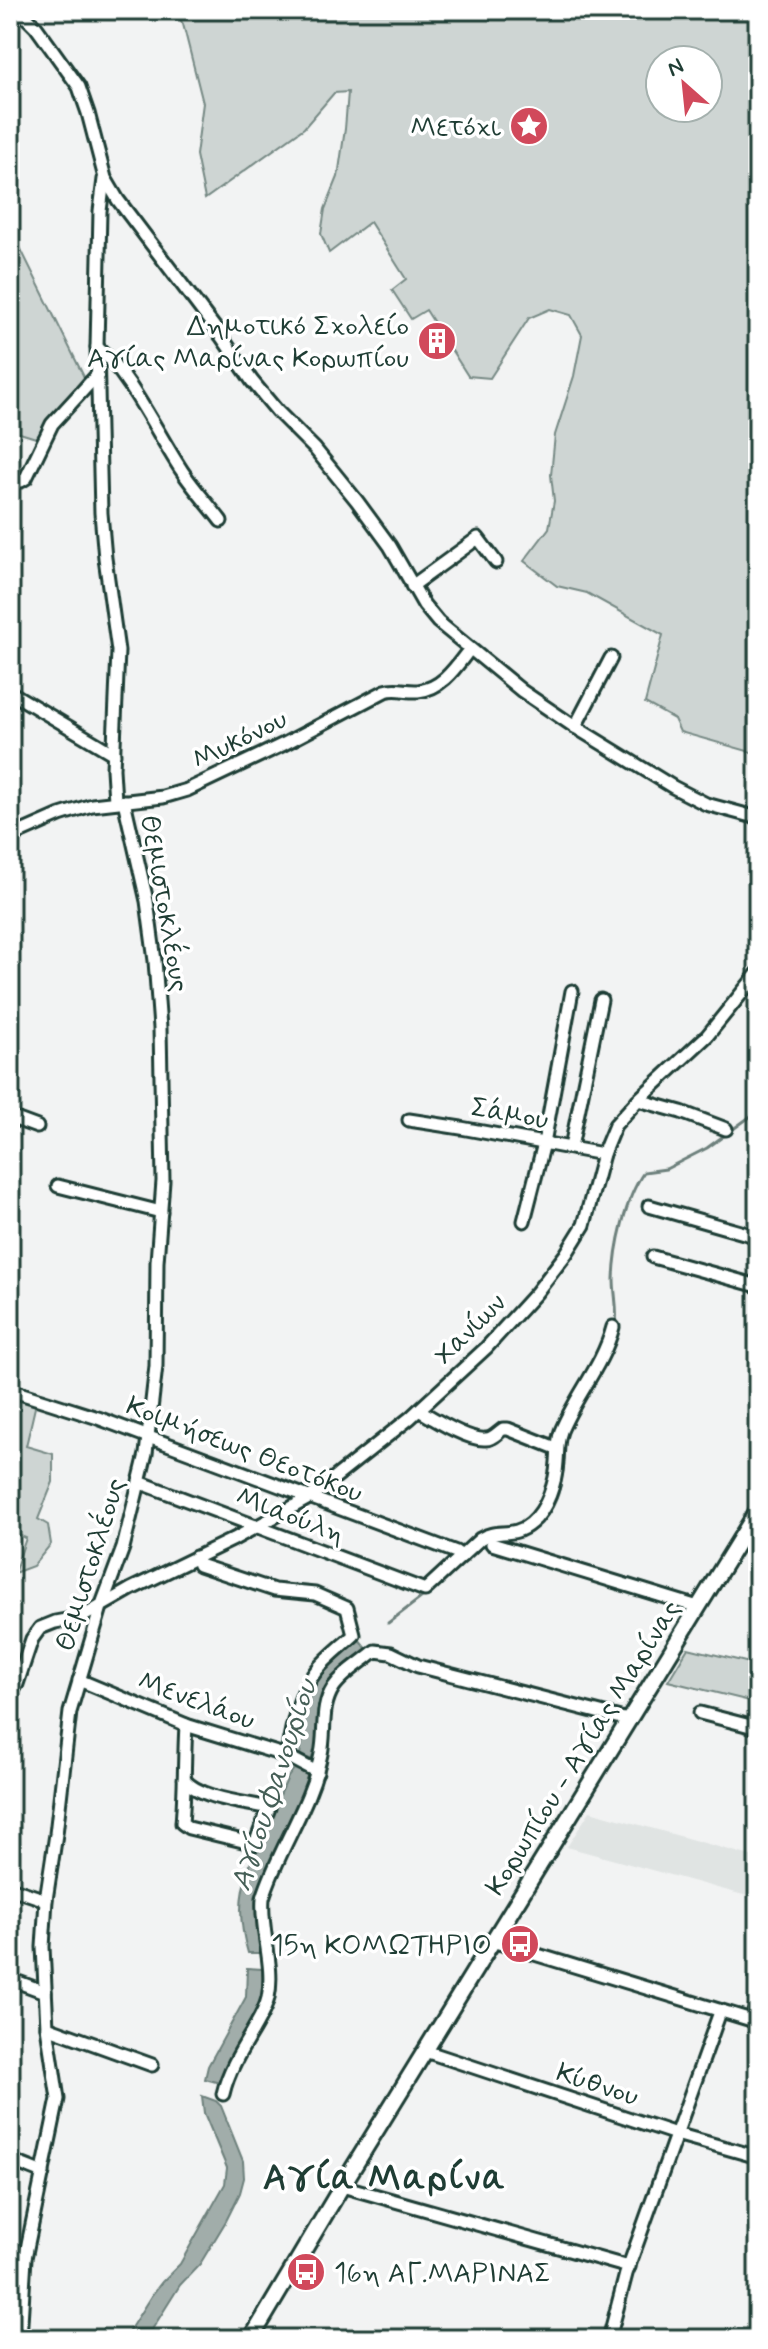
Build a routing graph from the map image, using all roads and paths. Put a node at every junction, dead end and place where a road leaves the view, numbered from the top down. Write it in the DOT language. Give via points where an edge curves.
graph roads {
  1 [pos="19,10"];
  2 [pos="105,178"];
  3 [pos="97,347"];
  4 [pos="97,375"];
  5 [pos="10,478"];
  6 [pos="221,521"];
  7 [pos="496,562"];
  8 [pos="412,586"];
  9 [pos="469,650"];
  10 [pos="611,658"];
  11 [pos="10,692"];
  12 [pos="575,727"];
  13 [pos="114,754"];
  14 [pos="119,801"];
  15 [pos="758,818"];
  16 [pos="10,837"];
  17 [pos="758,973"];
  18 [pos="572,991"];
  19 [pos="601,1000"];
  20 [pos="638,1100"];
  21 [pos="10,1117"];
  22 [pos="409,1120"];
  23 [pos="37,1127"];
  24 [pos="726,1129"];
  25 [pos="544,1143"];
  26 [pos="571,1147"];
  27 [pos="603,1154"];
  28 [pos="58,1186"];
  29 [pos="649,1206"];
  30 [pos="161,1212"];
  31 [pos="524,1221"];
  32 [pos="758,1237"];
  33 [pos="653,1257"];
  34 [pos="758,1286"];
  35 [pos="613,1327"];
  36 [pos="10,1390"];
  37 [pos="419,1410"];
  38 [pos="148,1437"];
  39 [pos="556,1448"];
  40 [pos="139,1482"];
  41 [pos="309,1498"];
  42 [pos="758,1510"];
  43 [pos="256,1526"];
  44 [pos="492,1544"];
  45 [pos="462,1556"];
  46 [pos="196,1557"];
  47 [pos="101,1607"];
  48 [pos="698,1607"];
  49 [pos="79,1680"];
  50 [pos="10,1695"];
  51 [pos="700,1713"];
  52 [pos="628,1720"];
  53 [pos="186,1725"];
  54 [pos="758,1728"];
  55 [pos="292,1760"];
  56 [pos="314,1770"];
  57 [pos="184,1779"];
  58 [pos="10,1888"];
  59 [pos="46,1900"];
  60 [pos="492,1941"];
  61 [pos="10,1979"];
  62 [pos="45,1992"];
  63 [pos="758,1999"];
  64 [pos="720,2012"];
  65 [pos="755,2021"];
  66 [pos="47,2027"];
  67 [pos="425,2051"];
  68 [pos="152,2065"];
  69 [pos="223,2094"];
  70 [pos="676,2134"];
  71 [pos="758,2157"];
  72 [pos="10,2160"];
  73 [pos="43,2173"];
  74 [pos="342,2186"];
  75 [pos="629,2267"];
  76 [pos="20,2339"];
  77 [pos="252,2339"];
  78 [pos="609,2339"];
  1 -- 2 [label="street" via="79,87"];
  2 -- 3 [label="street, Θεμιστοκλέους"];
  2 -- 8 [label="street" via="252,381 357,501"];
  3 -- 4 [label="street, Θεμιστοκλέους"];
  3 -- 6 [label="street"];
  4 -- 5 [label="street" via="52,424 26,478"];
  4 -- 13 [label="street, Θεμιστοκλέους" via="101,513 118,651"];
  7 -- 8 [label="street" via="478,538"];
  8 -- 9 [label="street" via="438,622"];
  9 -- 12 [label="street"];
  9 -- 14 [label="street, Μυκόνου" via="434,687 392,689 187,790"];
  10 -- 12 [label="street"];
  11 -- 13 [label="street"];
  12 -- 15 [label="street" via="706,804"];
  13 -- 14 [label="street, Θεμιστοκλέους"];
  14 -- 16 [label="street, Μυκόνου" via="60,815"];
  14 -- 30 [label="street, Θεμιστοκλέους" via="143,877 155,961 162,1072"];
  17 -- 20 [label="street, Χανίων" via="707,1036"];
  18 -- 25 [label="street"];
  19 -- 26 [label="street"];
  20 -- 24 [label="street"];
  20 -- 27 [label="street, Χανίων" via="615,1125"];
  21 -- 23 [label="street"];
  22 -- 25 [label="street, Σάμου"];
  25 -- 26 [label="street, Σάμου"];
  25 -- 31 [label="street"];
  26 -- 27 [label="street, Σάμου"];
  27 -- 37 [label="street, Χανίων" via="584,1225 566,1254 519,1314"];
  28 -- 30 [label="street"];
  29 -- 32 [label="street"];
  30 -- 38 [label="street, Θεμιστοκλέους"];
  33 -- 34 [label="street"];
  35 -- 39 [label="street"];
  36 -- 38 [label="street, Κοιμήσεως Θεοτόκου"];
  37 -- 39 [label="street" via="481,1439 508,1429"];
  37 -- 41 [label="street, Χανίων"];
  38 -- 40 [label="street, Θεμιστοκλέους"];
  38 -- 41 [label="street, Κοιμήσεως Θεοτόκου"];
  39 -- 45 [label="street" via="549,1495 534,1522 522,1531 486,1535"];
  40 -- 43 [label="street, Μιαούλη"];
  40 -- 47 [label="street, Θεμιστοκλέους"];
  41 -- 43 [label="street, Χανίων"];
  41 -- 45 [label="street, Κοιμήσεως Θεοτόκου"];
  42 -- 48 [label="main road, Κορωπίου - Αγίας Μαρίνας"];
  43 -- 45 [label="street, Μιαούλη" via="425,1590"];
  43 -- 46 [label="street, Χανίων"];
  44 -- 48 [label="street"];
  46 -- 47 [label="street, Χανίων"];
  46 -- 55 [label="street" via="199,1565 216,1572 274,1590 315,1594 347,1608 354,1635 324,1662 306,1688 289,1740"];
  47 -- 49 [label="street, Θεμιστοκλέους"];
  47 -- 50 [label="street, Χανίων" via="40,1628"];
  48 -- 52 [label="main road, Κορωπίου - Αγίας Μαρίνας"];
  49 -- 53 [label="street, Μενελάου"];
  49 -- 59 [label="street, Θεμιστοκλέους" via="70,1712"];
  51 -- 54 [label="street"];
  52 -- 56 [label="street" via="375,1651 340,1679 327,1700 324,1740"];
  52 -- 60 [label="main road, Κορωπίου - Αγίας Μαρίνας"];
  53 -- 55 [label="street, Μενελάου"];
  53 -- 57 [label="street"];
  55 -- 56 [label="street, Μενελάου"];
  56 -- 69 [label="street" via="263,1898 268,2000 226,2078"];
  57 -- 57 [label="street" via="184,1825 255,1844 269,1808 205,1793"];
  58 -- 59 [label="street"];
  59 -- 62 [label="street, Θεμιστοκλέους"];
  60 -- 64 [label="street"];
  60 -- 67 [label="main road, Κορωπίου - Αγίας Μαρίνας"];
  61 -- 62 [label="street"];
  62 -- 66 [label="street, Θεμιστοκλέους"];
  63 -- 65 [label="street"];
  64 -- 65 [label="street"];
  64 -- 70 [label="street"];
  66 -- 68 [label="street"];
  66 -- 73 [label="street, Θεμιστοκλέους" via="58,2099"];
  67 -- 70 [label="street, Κύθνου"];
  67 -- 74 [label="main road, Κορωπίου - Αγίας Μαρίνας"];
  70 -- 71 [label="street, Κύθνου"];
  70 -- 75 [label="street"];
  72 -- 73 [label="street"];
  73 -- 76 [label="street, Θεμιστοκλέους" via="25,2258"];
  74 -- 75 [label="street"];
  74 -- 77 [label="main road, Κορωπίου - Αγίας Μαρίνας"];
  75 -- 78 [label="street"];
}
